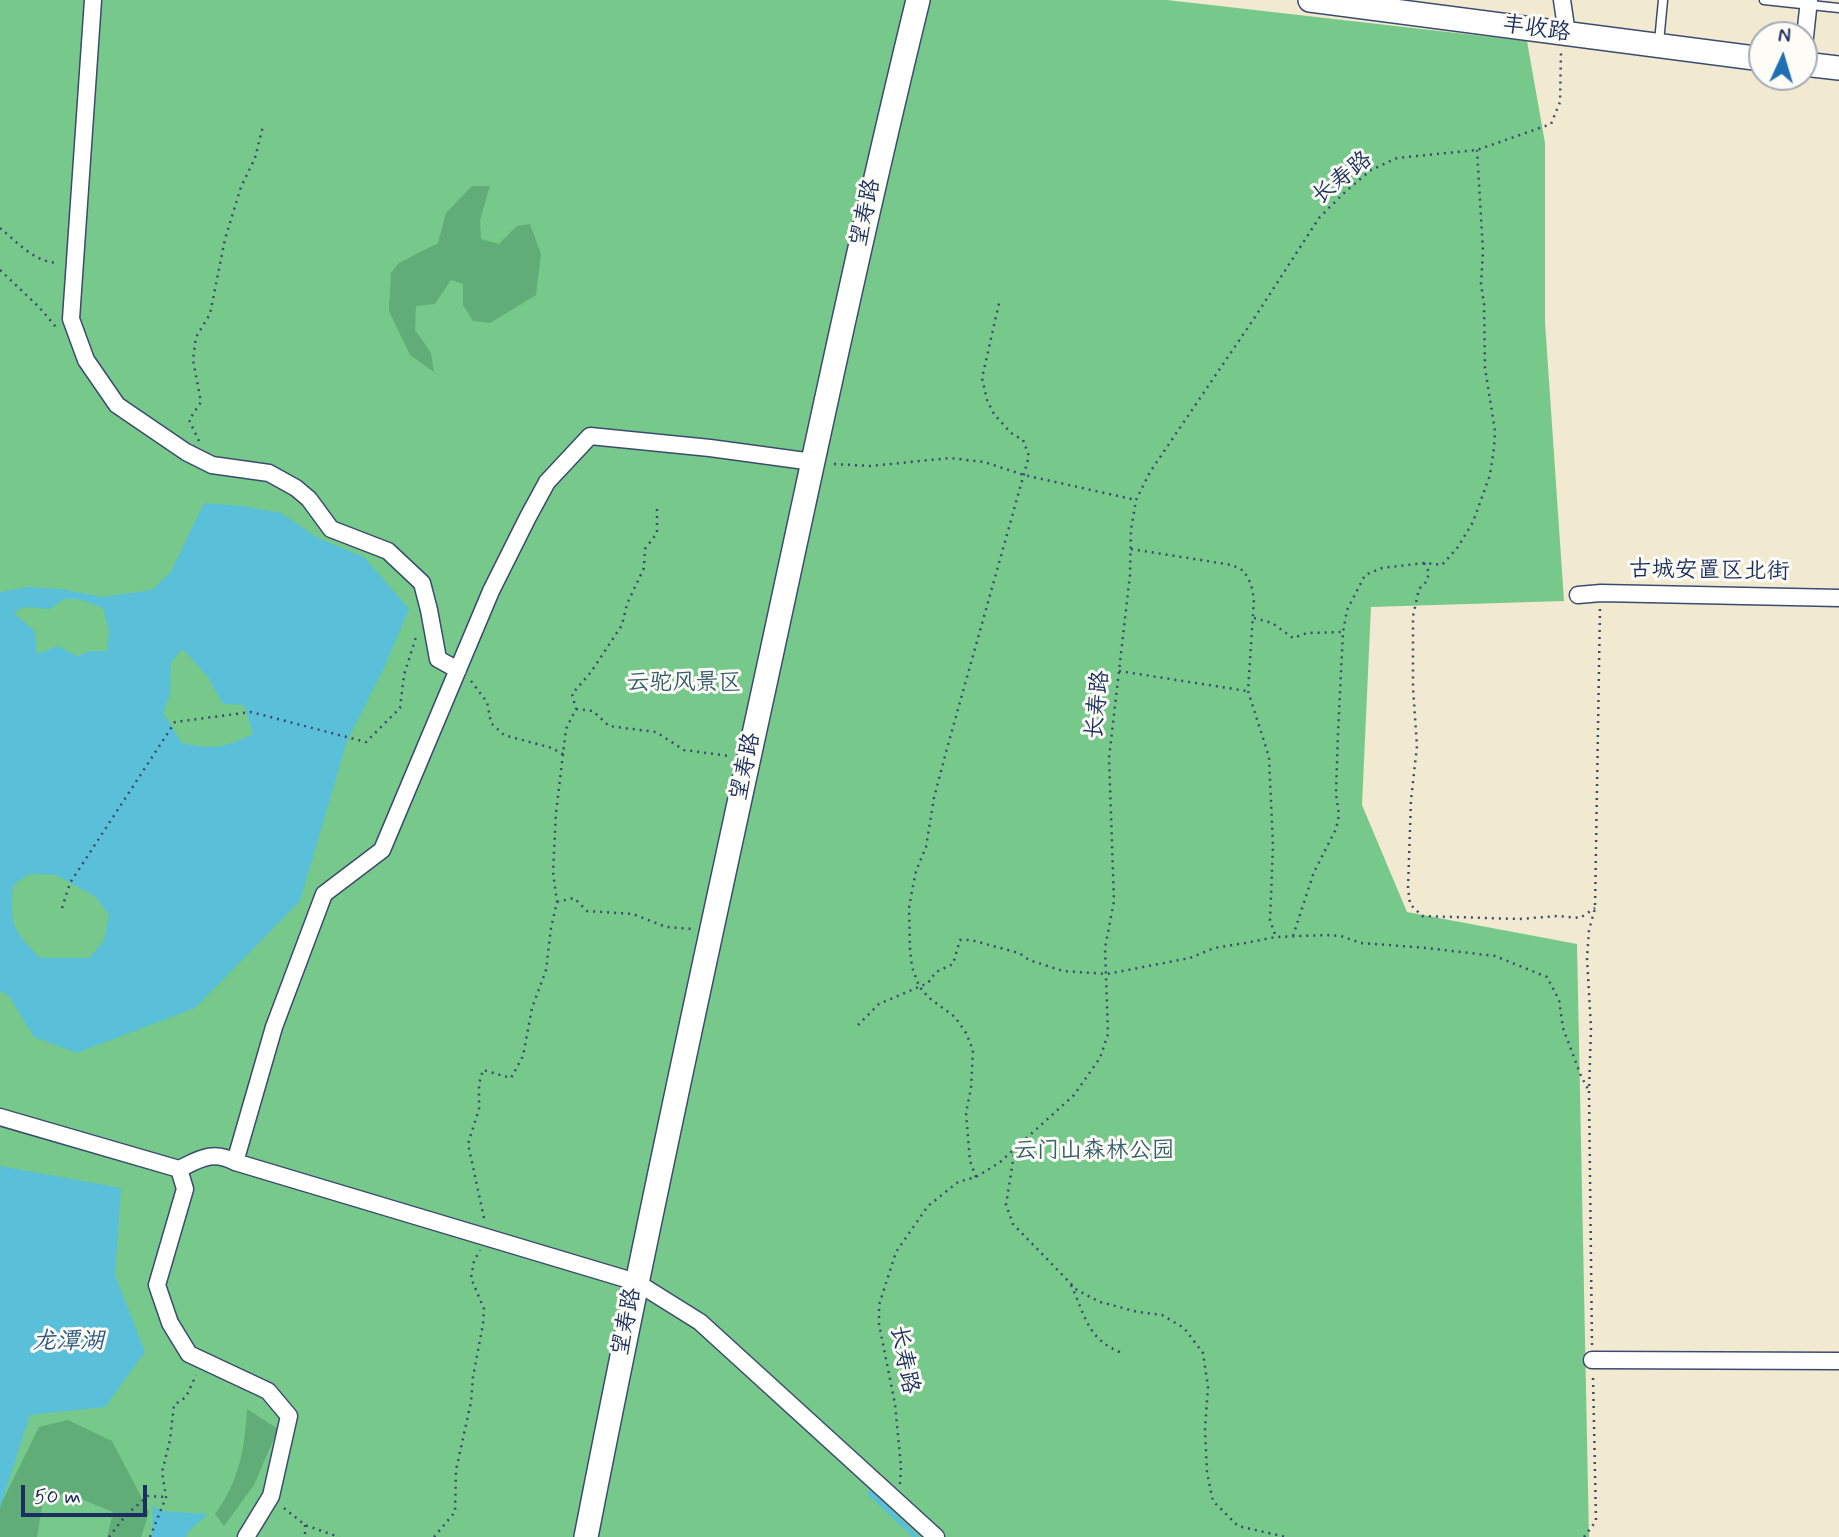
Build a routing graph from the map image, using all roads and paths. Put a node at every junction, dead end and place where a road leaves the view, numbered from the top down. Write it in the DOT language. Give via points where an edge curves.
graph roads {
  1 [pos="93,0"];
  2 [pos="918,0"];
  3 [pos="1310,0"];
  4 [pos="1562,0"];
  5 [pos="1663,0"];
  6 [pos="1764,0"];
  7 [pos="1809,0"];
  8 [pos="1839,8"];
  9 [pos="1807,21"];
  10 [pos="1567,34"];
  11 [pos="1659,46"];
  12 [pos="1748,57"];
  13 [pos="1818,66"];
  14 [pos="1839,68"];
  15 [pos="263,126"];
  16 [pos="1477,150"];
  17 [pos="0,228"];
  18 [pos="75,264"];
  19 [pos="0,270"];
  20 [pos="1000,299"];
  21 [pos="76,331"];
  22 [pos="813,462"];
  23 [pos="212,465"];
  24 [pos="1024,475"];
  25 [pos="1136,500"];
  26 [pos="657,507"];
  27 [pos="1131,549"];
  28 [pos="1424,563"];
  29 [pos="1601,593"];
  30 [pos="1578,595"];
  31 [pos="1839,598"];
  32 [pos="429,610"];
  33 [pos="1254,618"];
  34 [pos="1343,632"];
  35 [pos="458,670"];
  36 [pos="1119,671"];
  37 [pos="1248,691"];
  38 [pos="576,709"];
  39 [pos="564,755"];
  40 [pos="749,759"];
  41 [pos="557,902"];
  42 [pos="62,908"];
  43 [pos="1595,908"];
  44 [pos="710,936"];
  45 [pos="1293,936"];
  46 [pos="1276,937"];
  47 [pos="1107,974"];
  48 [pos="919,986"];
  49 [pos="858,1025"];
  50 [pos="1589,1091"];
  51 [pos="0,1117"];
  52 [pos="1015,1149"];
  53 [pos="235,1163"];
  54 [pos="179,1169"];
  55 [pos="976,1177"];
  56 [pos="488,1237"];
  57 [pos="636,1282"];
  58 [pos="1070,1282"];
  59 [pos="1122,1353"];
  60 [pos="200,1358"];
  61 [pos="1592,1360"];
  62 [pos="1839,1361"];
  63 [pos="271,1496"];
  64 [pos="166,1497"];
  65 [pos="893,1499"];
  66 [pos="305,1525"];
  67 [pos="109,1537"];
  68 [pos="150,1537"];
  69 [pos="246,1537"];
  70 [pos="305,1537"];
  71 [pos="338,1537"];
  72 [pos="434,1537"];
  73 [pos="586,1537"];
  74 [pos="936,1537"];
  75 [pos="1286,1537"];
  76 [pos="1584,1537"];
  1 -- 18 [label="street"];
  2 -- 22 [label="street, 望寿路"];
  3 -- 10 [label="street, 丰收路"];
  4 -- 10 [label="street"];
  5 -- 11 [label="lane"];
  6 -- 8 [label="lane"];
  7 -- 9 [label="street"];
  10 -- 11 [label="street, 丰收路"];
  10 -- 16 [label="path, 长寿路" via="1559,57 1560,102 1551,124"];
  11 -- 12 [label="street, 丰收路"];
  13 -- 14 [label="street"];
  15 -- 23 [label="path" via="228,229 210,314 197,337 193,360 201,402 189,420"];
  16 -- 25 [label="path, 长寿路" via="1397,158 1371,170 1319,218"];
  16 -- 28 [label="path" via="1485,368 1494,449 1473,522 1458,547 1442,565"];
  17 -- 18 [label="path" via="14,243 48,262"];
  18 -- 21 [label="street" via="71,319"];
  19 -- 21 [label="path" via="56,327 66,334"];
  20 -- 24 [label="path" via="982,378 994,414 1024,440 1029,456"];
  21 -- 23 [label="street" via="86,360 117,405"];
  22 -- 24 [label="path" via="871,466 950,458 984,462"];
  22 -- 35 [label="street" via="590,436 547,482 491,591"];
  22 -- 40 [label="street, 望寿路"];
  23 -- 32 [label="street" via="269,473 296,488 331,529 388,551 422,583"];
  24 -- 25 [label="path"];
  24 -- 48 [label="path" via="916,871 909,908 912,967"];
  25 -- 27 [label="path, 长寿路"];
  26 -- 38 [label="path" via="657,533 645,549 644,568 622,625 572,694"];
  27 -- 33 [label="path" via="1244,571 1251,584"];
  27 -- 36 [label="path, 长寿路"];
  28 -- 34 [label="path" via="1365,575 1347,610"];
  28 -- 43 [label="path" via="1429,572 1419,589 1413,616 1417,746 1408,848 1410,904 1422,916 1519,919 1580,918"];
  29 -- 30 [label="street, 古城安置区北街"];
  29 -- 31 [label="street, 古城安置区北街"];
  29 -- 43 [label="path"];
  32 -- 35 [label="street" via="438,659"];
  32 -- 42 [label="path" via="404,675 400,708 366,742 251,712 175,722 70,883"];
  33 -- 34 [label="path" via="1272,623 1293,638"];
  33 -- 37 [label="path"];
  34 -- 45 [label="path" via="1339,816"];
  35 -- 39 [label="path" via="476,685 487,702 491,723 504,735"];
  35 -- 53 [label="street" via="382,850 324,894 274,1027"];
  36 -- 37 [label="path"];
  36 -- 47 [label="path, 长寿路" via="1109,758 1114,901 1105,948"];
  37 -- 46 [label="path" via="1269,757 1270,920"];
  38 -- 39 [label="path" via="566,729"];
  38 -- 40 [label="path" via="593,711 609,726 656,732 684,750"];
  39 -- 41 [label="path" via="554,848"];
  40 -- 44 [label="street, 望寿路"];
  41 -- 44 [label="path" via="574,898 587,911 633,914"];
  41 -- 56 [label="path" via="547,970 532,1009 523,1056 511,1078 483,1070 479,1084 479,1109 468,1144"];
  43 -- 50 [label="path" via="1587,958"];
  44 -- 57 [label="street, 望寿路"];
  45 -- 46 [label="path"];
  45 -- 50 [label="path" via="1341,936 1361,943 1495,956 1548,977"];
  46 -- 47 [label="path"];
  47 -- 48 [label="path" via="1063,971 1019,953 960,940 953,964"];
  47 -- 52 [label="path, 长寿路" via="1108,1034 1100,1058 1074,1095"];
  48 -- 49 [label="path" via="879,1004"];
  48 -- 55 [label="path" via="955,1017 973,1050 966,1113"];
  50 -- 61 [label="path"];
  51 -- 54 [label="street"];
  52 -- 55 [label="path, 长寿路"];
  52 -- 58 [label="path" via="1006,1205 1013,1224"];
  53 -- 54 [label="street" via="207,1156"];
  53 -- 56 [label="street"];
  54 -- 60 [label="street" via="185,1189 157,1285 170,1322 189,1354"];
  55 -- 65 [label="path, 长寿路" via="958,1182 916,1221 896,1252 878,1305 900,1443 900,1486"];
  56 -- 57 [label="street"];
  56 -- 72 [label="path" via="474,1261 471,1278 484,1308 456,1470 455,1512"];
  57 -- 65 [label="street" via="700,1322"];
  57 -- 73 [label="street, 望寿路"];
  58 -- 59 [label="path" via="1092,1334"];
  58 -- 75 [label="path" via="1100,1302 1162,1315 1184,1328 1203,1353 1208,1387 1207,1474 1213,1502 1238,1526"];
  60 -- 63 [label="street" via="268,1391 289,1416"];
  60 -- 64 [label="path" via="186,1397 174,1405 162,1472"];
  61 -- 62 [label="street"];
  61 -- 76 [label="path" via="1596,1521"];
  63 -- 66 [label="path"];
  63 -- 69 [label="street"];
  64 -- 67 [label="path" via="148,1496"];
  64 -- 68 [label="path"];
  65 -- 74 [label="street"];
  66 -- 70 [label="path"];
  66 -- 71 [label="path"];
}
